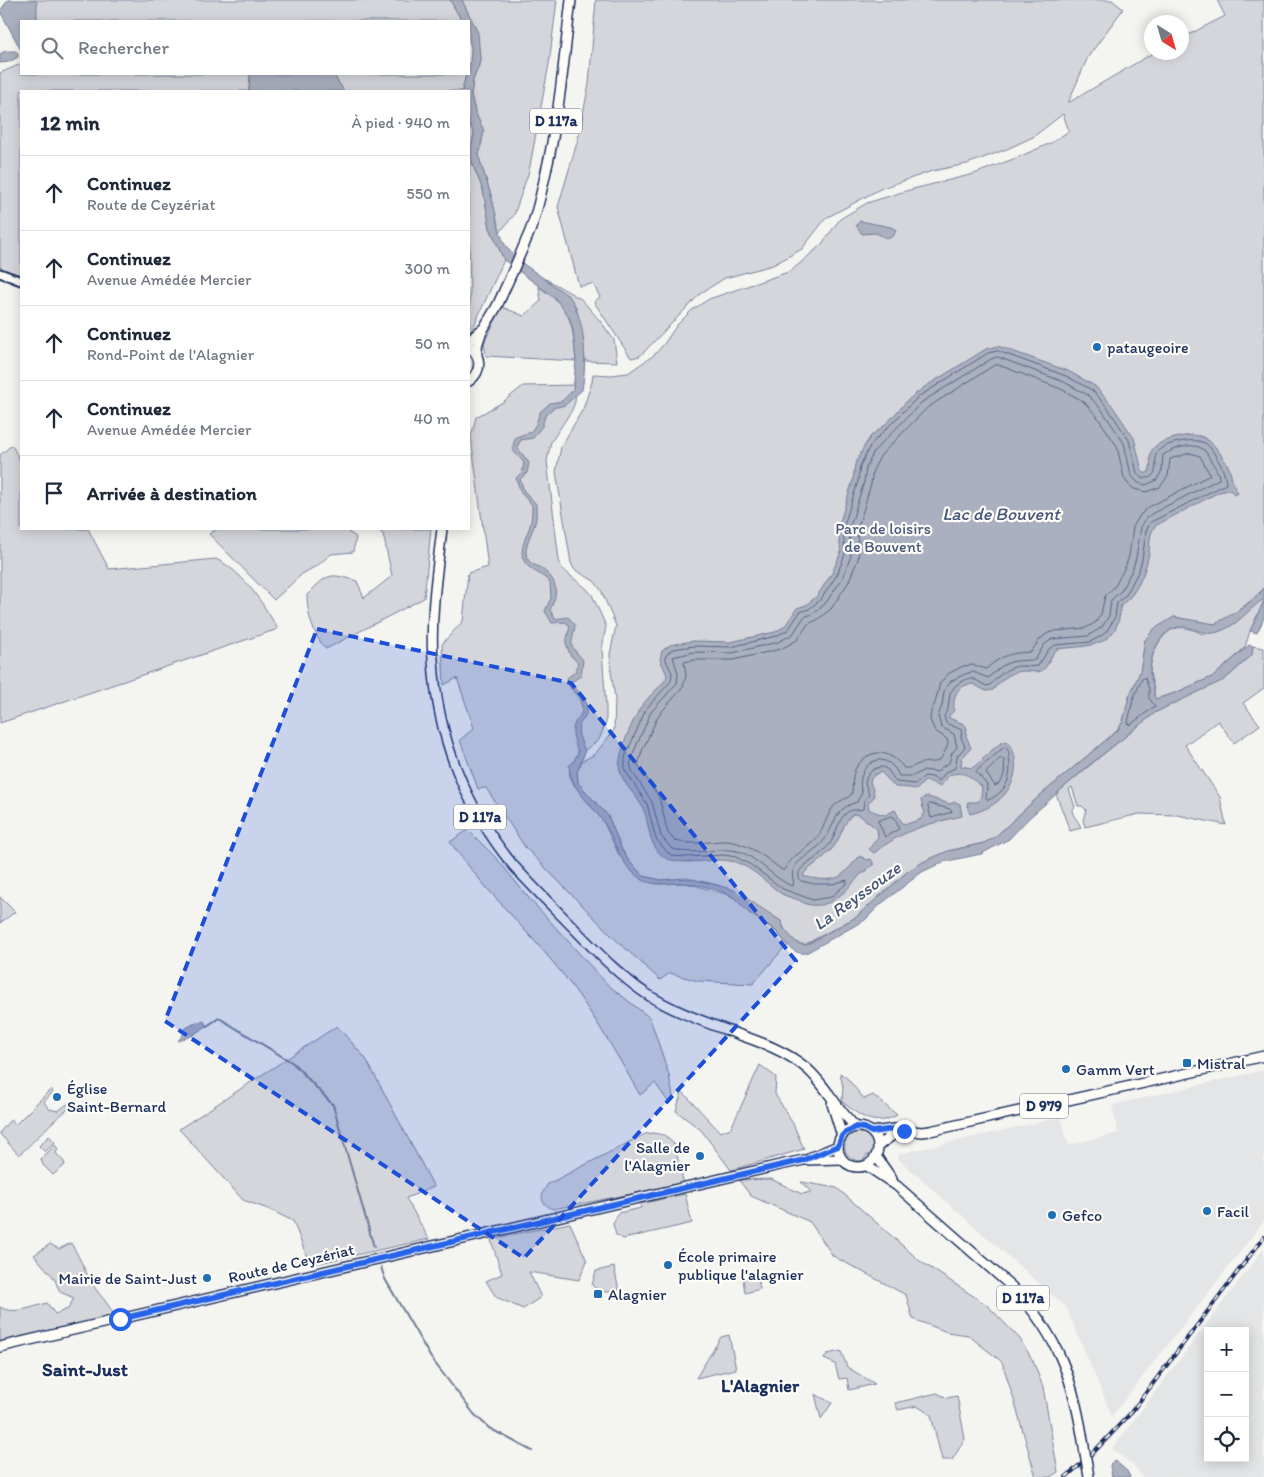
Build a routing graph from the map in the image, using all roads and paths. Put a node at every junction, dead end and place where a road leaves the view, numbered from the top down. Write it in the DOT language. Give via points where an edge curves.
graph roads {
  1 [pos="571,0"];
  2 [pos="0,273"];
  3 [pos="20,281"];
  4 [pos="484,328"];
  5 [pos="470,340"];
  6 [pos="470,348"];
  7 [pos="477,355"];
  8 [pos="470,380"];
  9 [pos="442,530"];
  10 [pos="1264,1056"];
  11 [pos="828,1095"];
  12 [pos="856,1127"];
  13 [pos="904,1131"];
  14 [pos="872,1132"];
  15 [pos="842,1136"];
  16 [pos="838,1146"];
  17 [pos="878,1146"];
  18 [pos="876,1156"];
  19 [pos="842,1159"];
  20 [pos="804,1160"];
  21 [pos="867,1166"];
  22 [pos="897,1186"];
  23 [pos="0,1347"];
  24 [pos="1089,1477"];
  1 -- 4 [label="main road, D 117a" via="556,126 534,220 497,306"];
  2 -- 3 [label="street"];
  4 -- 5 [label="main road, D 117a"];
  4 -- 7 [label="main road, D 117a"];
  6 -- 7 [label="main road"];
  7 -- 8 [label="main road" via="478,372"];
  9 -- 11 [label="main road, D 117a" via="433,611 432,659 440,720 464,790 512,864 623,977 666,1005 782,1051 806,1068"];
  10 -- 13 [label="main road, D 979" via="930,1131"];
  11 -- 12 [label="main road, D 117a"];
  11 -- 15 [label="main road, D 117a"];
  12 -- 14 [label="main road"];
  12 -- 15 [label="main road"];
  13 -- 14 [label="main road, D 979"];
  13 -- 17 [label="main road, D 979"];
  14 -- 17 [label="main road"];
  15 -- 16 [label="main road"];
  16 -- 19 [label="main road"];
  16 -- 20 [label="main road"];
  17 -- 18 [label="main road"];
  18 -- 21 [label="main road"];
  18 -- 22 [label="main road, D 117a"];
  19 -- 20 [label="main road"];
  19 -- 21 [label="main road" via="856,1168"];
  20 -- 23 [label="main road, Route de Ceyzériat"];
  21 -- 22 [label="main road, D 117a"];
  22 -- 24 [label="main road, D 117a, bridge" via="1011,1286 1044,1324 1068,1374 1077,1405"];
}
